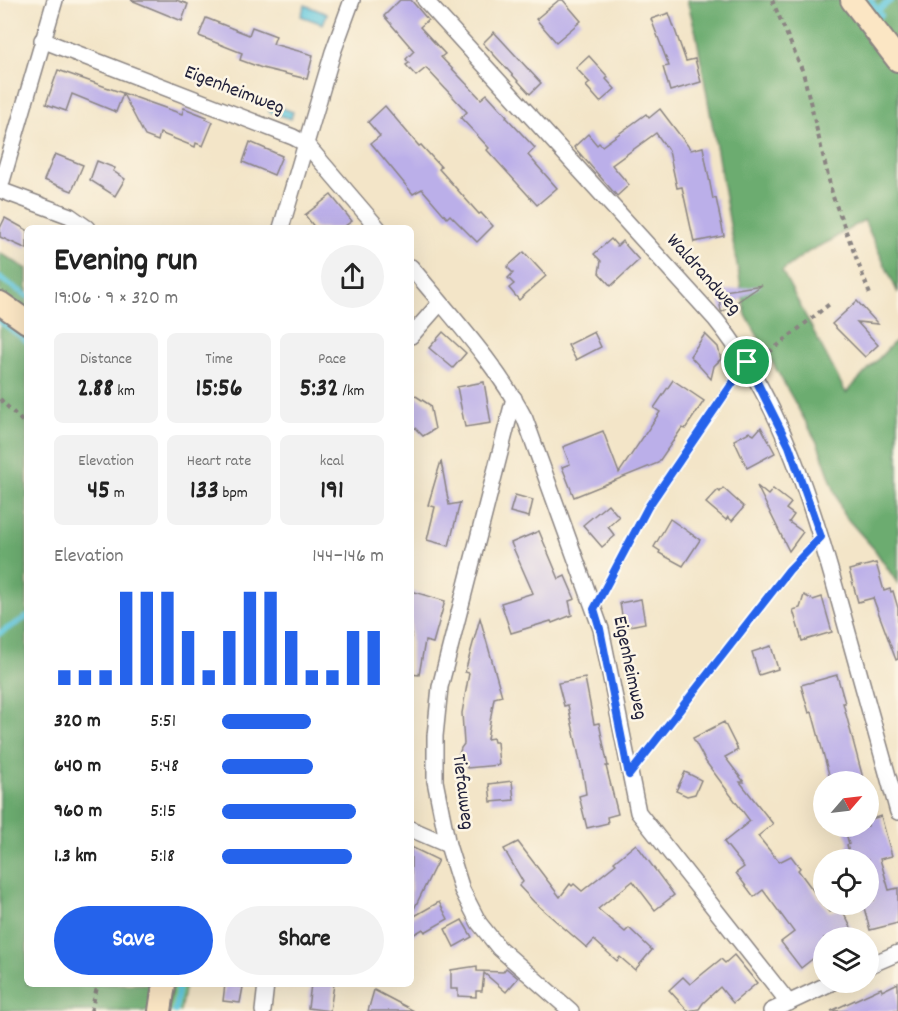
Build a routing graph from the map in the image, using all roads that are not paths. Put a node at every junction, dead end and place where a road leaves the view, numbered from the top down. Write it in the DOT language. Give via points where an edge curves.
graph roads {
  1 [pos="55,0"];
  2 [pos="352,0"];
  3 [pos="425,0"];
  4 [pos="852,0"];
  5 [pos="42,40"];
  6 [pos="898,60"];
  7 [pos="306,144"];
  8 [pos="0,189"];
  9 [pos="83,225"];
  10 [pos="282,225"];
  11 [pos="375,225"];
  12 [pos="414,271"];
  13 [pos="0,303"];
  14 [pos="440,303"];
  15 [pos="24,320"];
  16 [pos="414,333"];
  17 [pos="748,364"];
  18 [pos="514,398"];
  19 [pos="648,507"];
  20 [pos="898,812"];
  21 [pos="414,830"];
  22 [pos="448,845"];
  23 [pos="898,953"];
  24 [pos="879,961"];
  25 [pos="164,987"];
  26 [pos="266,987"];
  27 [pos="813,992"];
  28 [pos="789,1003"];
  29 [pos="160,1011"];
  30 [pos="263,1011"];
  31 [pos="571,1011"];
  32 [pos="771,1011"];
  1 -- 5 [label="street"];
  2 -- 7 [label="street"];
  3 -- 17 [label="street, Waldrandweg" via="716,320"];
  4 -- 6 [label="street"];
  5 -- 7 [label="street, Eigenheimweg"];
  5 -- 8 [label="street"];
  7 -- 10 [label="street"];
  7 -- 11 [label="street, Eigenheimweg"];
  8 -- 9 [label="street" via="70,216"];
  12 -- 14 [label="street, Eigenheimweg"];
  13 -- 15 [label="street"];
  14 -- 16 [label="street"];
  14 -- 18 [label="street, Eigenheimweg"];
  17 -- 19 [label="lane"];
  17 -- 20 [label="street, Waldrandweg" via="789,446 821,537"];
  18 -- 22 [label="street, Tiefauweg" via="440,687 435,781"];
  18 -- 28 [label="street, Eigenheimweg" via="600,629 638,812"];
  21 -- 22 [label="street"];
  22 -- 31 [label="street, Tiefauweg" via="462,890 479,923 499,948"];
  23 -- 24 [label="street"];
  25 -- 29 [label="street"];
  26 -- 30 [label="street"];
  27 -- 28 [label="street"];
  28 -- 32 [label="street"];
}
